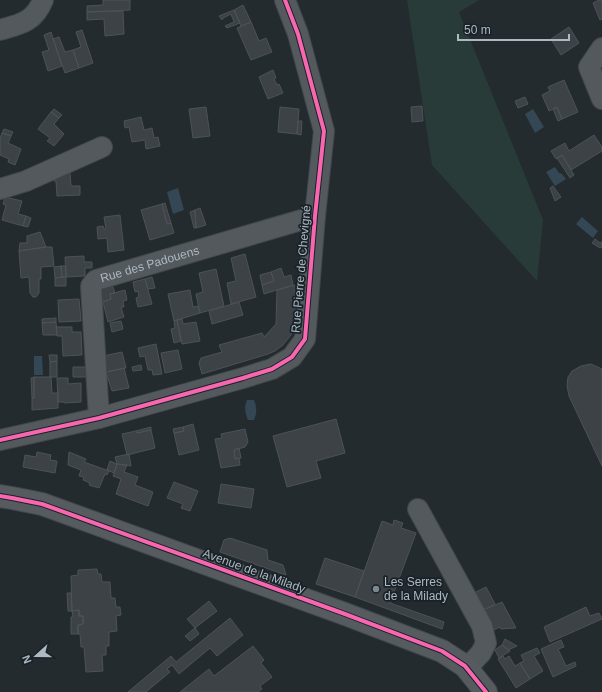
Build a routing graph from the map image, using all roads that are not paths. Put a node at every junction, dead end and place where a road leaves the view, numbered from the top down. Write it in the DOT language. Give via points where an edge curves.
graph roads {
  1 [pos="43,0"];
  2 [pos="285,0"];
  3 [pos="0,30"];
  4 [pos="602,48"];
  5 [pos="602,99"];
  6 [pos="102,147"];
  7 [pos="0,190"];
  8 [pos="315,216"];
  9 [pos="99,418"];
  10 [pos="0,440"];
  11 [pos="0,496"];
  12 [pos="418,509"];
  13 [pos="467,668"];
  14 [pos="486,692"];
  1 -- 3 [label="street" via="39,11 24,23"];
  2 -- 8 [label="street, Rue Pierre de Chevigné" via="298,34 324,131"];
  4 -- 5 [label="street" via="589,67"];
  6 -- 7 [label="street"];
  8 -- 9 [label="street, Rue Pierre de Chevigné" via="305,339 292,357 272,369"];
  8 -- 9 [label="street, Rue des Padouens" via="96,280 92,286"];
  9 -- 10 [label="street, Rue Pierre de Chevigné"];
  11 -- 13 [label="main road, Avenue de la Milady" via="42,504 344,614 442,651"];
  12 -- 13 [label="street" via="482,626 486,643 481,653"];
  13 -- 14 [label="main road, Avenue de la Milady"];
}
